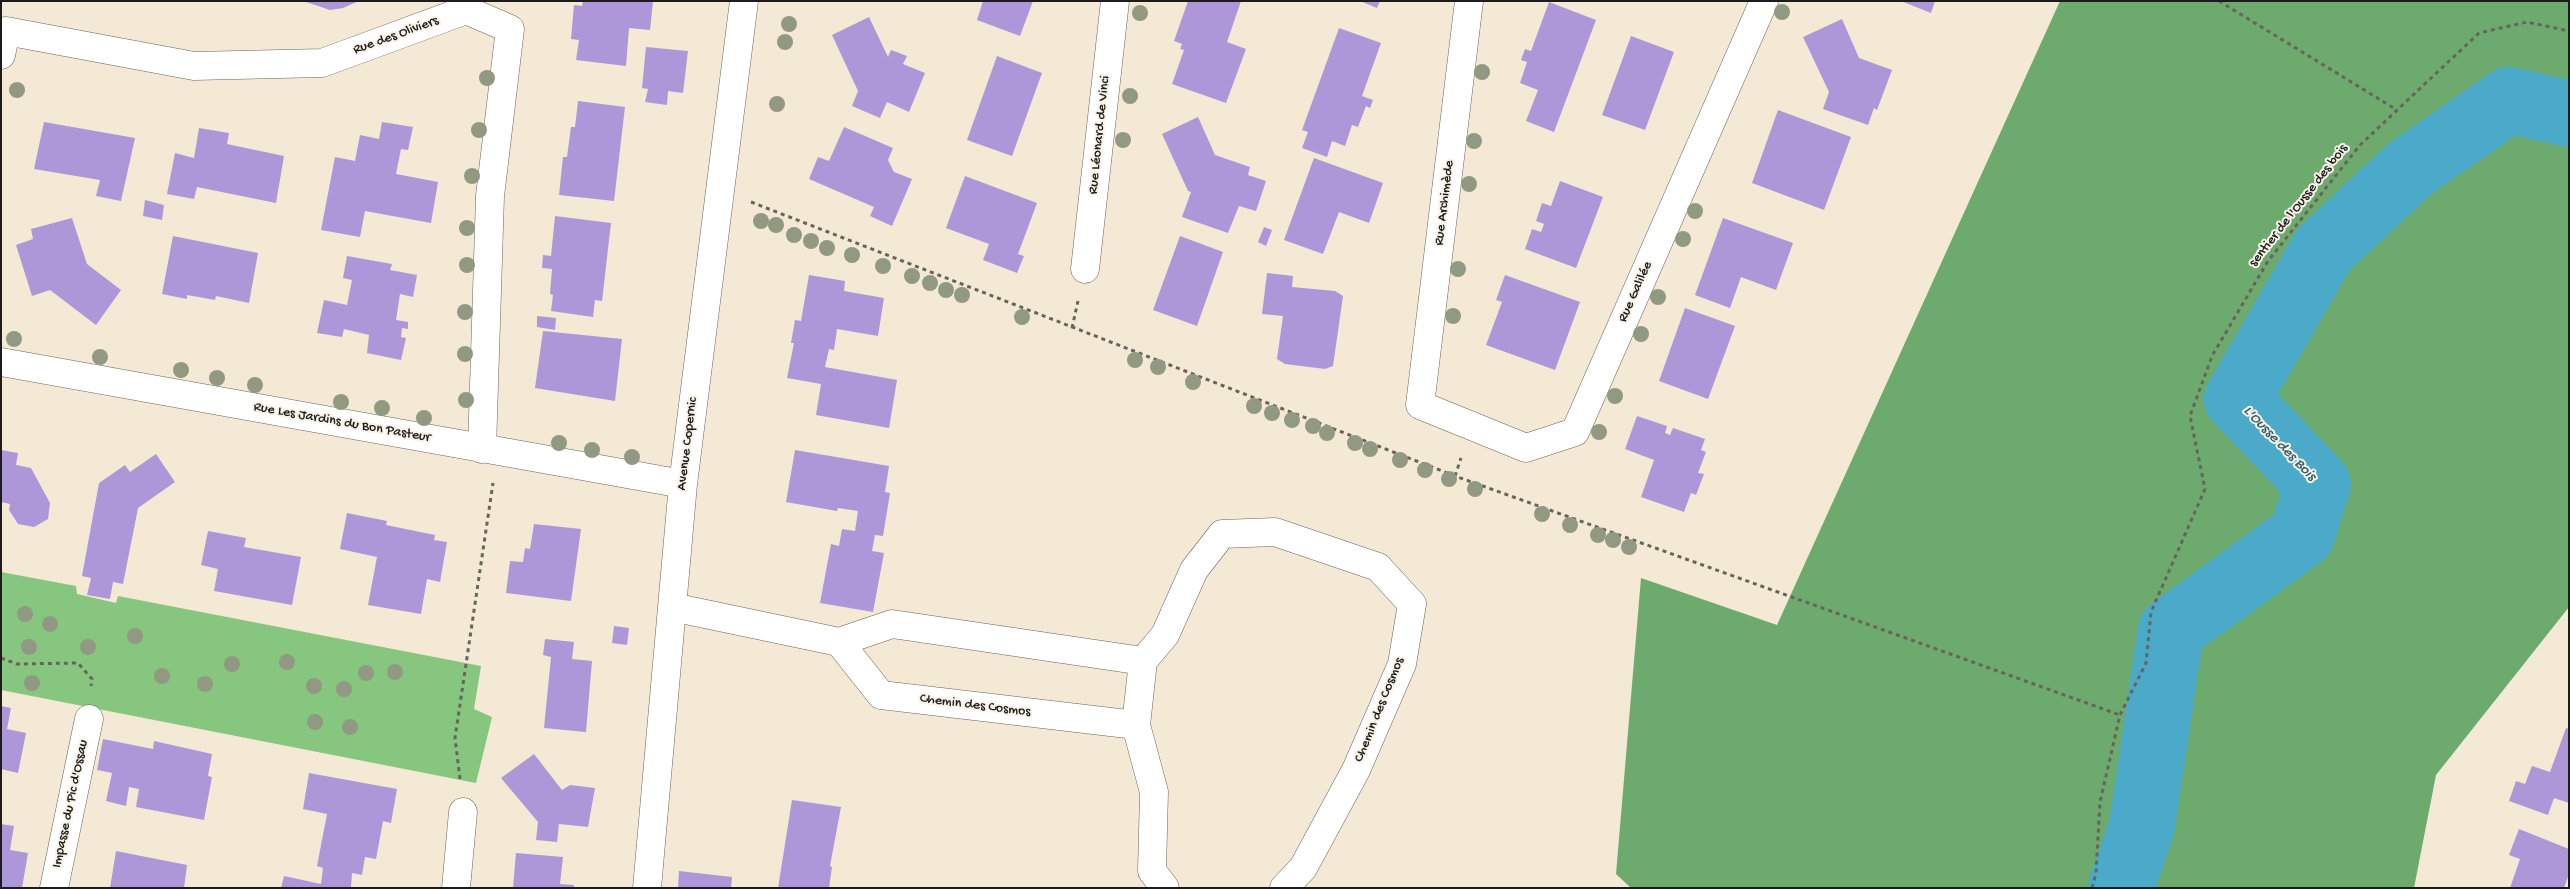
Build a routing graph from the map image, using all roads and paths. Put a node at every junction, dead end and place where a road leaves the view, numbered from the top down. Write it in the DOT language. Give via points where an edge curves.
graph roads {
  1 [pos="744,1"];
  2 [pos="1115,1"];
  3 [pos="1470,1"];
  4 [pos="1764,1"];
  5 [pos="2218,1"];
  6 [pos="2569,31"];
  7 [pos="1,55"];
  8 [pos="2397,110"];
  9 [pos="719,196"];
  10 [pos="1085,269"];
  11 [pos="1,362"];
  12 [pos="1420,406"];
  13 [pos="490,450"];
  14 [pos="683,484"];
  15 [pos="672,607"];
  16 [pos="839,642"];
  17 [pos="1,658"];
  18 [pos="1143,661"];
  19 [pos="2120,715"];
  20 [pos="89,720"];
  21 [pos="1136,725"];
  22 [pos="464,812"];
  23 [pos="54,888"];
  24 [pos="456,888"];
  25 [pos="647,888"];
  26 [pos="1165,888"];
  27 [pos="1284,888"];
  28 [pos="2092,888"];
  1 -- 9 [label="street, Avenue Copernic"];
  2 -- 10 [label="street, Rue Léonard de Vinci"];
  3 -- 12 [label="street, Rue Archimède"];
  4 -- 12 [label="street, Rue Galilée" via="1574,432 1526,448"];
  5 -- 8 [label="path"];
  6 -- 8 [label="path, sentier de l'Ousse des bois" via="2527,22 2479,33"];
  7 -- 13 [label="street, Rue des Oliviers" via="6,31 194,66 322,63 466,10 510,29 490,196"];
  8 -- 19 [label="path, sentier de l'Ousse des bois" via="2360,145 2268,261 2212,356 2190,416 2205,489 2151,612 2146,663"];
  9 -- 14 [label="street, Avenue Copernic"];
  9 -- 19 [label="path" via="753,202 1455,476"];
  11 -- 13 [label="street, Rue Les Jardins du Bon Pasteur"];
  13 -- 14 [label="street, Rue Les Jardins du Bon Pasteur"];
  13 -- 22 [label="path" via="455,738"];
  14 -- 15 [label="street, Avenue Copernic"];
  15 -- 16 [label="street"];
  15 -- 25 [label="street, Avenue Copernic"];
  16 -- 18 [label="street" via="892,624"];
  16 -- 21 [label="street, Chemin des Cosmos" via="881,695"];
  17 -- 20 [label="path" via="17,664 78,663 92,679"];
  18 -- 21 [label="street"];
  18 -- 27 [label="street, Chemin des Cosmos" via="1165,635 1194,570 1222,534 1275,532 1378,567 1412,604 1402,664 1356,770 1303,868"];
  19 -- 28 [label="path, sentier de l'Ousse des bois" via="2100,802 2096,873"];
  20 -- 23 [label="street, Impasse du Pic d'Ossau"];
  21 -- 26 [label="street" via="1154,792 1152,871"];
  22 -- 24 [label="street"];
}
